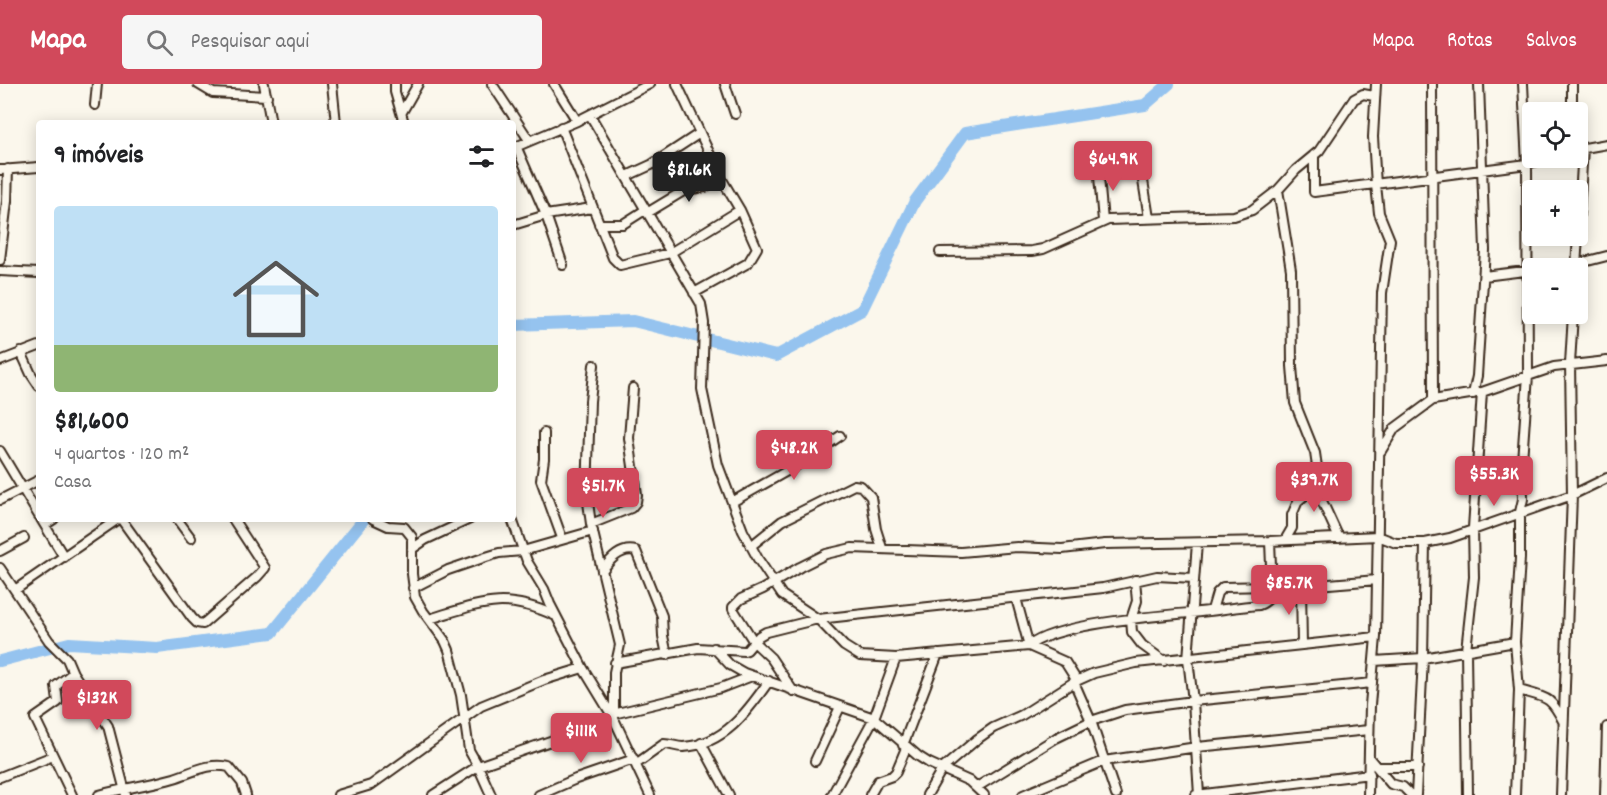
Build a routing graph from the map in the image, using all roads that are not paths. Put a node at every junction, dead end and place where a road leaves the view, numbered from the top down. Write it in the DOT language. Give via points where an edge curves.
graph roads {
  1 [pos="97,84"];
  2 [pos="198,84"];
  3 [pos="264,84"];
  4 [pos="332,84"];
  5 [pos="395,84"];
  6 [pos="418,84"];
  7 [pos="492,84"];
  8 [pos="554,84"];
  9 [pos="650,84"];
  10 [pos="676,84"];
  11 [pos="725,84"];
  12 [pos="1376,84"];
  13 [pos="1432,84"];
  14 [pos="1479,84"];
  15 [pos="1523,84"];
  16 [pos="1572,84"];
  17 [pos="267,96"];
  18 [pos="1374,96"];
  19 [pos="1524,102"];
  20 [pos="1572,102"];
  21 [pos="95,105"];
  22 [pos="402,112"];
  23 [pos="735,114"];
  24 [pos="590,115"];
  25 [pos="271,120"];
  26 [pos="336,120"];
  27 [pos="403,120"];
  28 [pos="515,120"];
  29 [pos="516,121"];
  30 [pos="577,121"];
  31 [pos="561,128"];
  32 [pos="700,133"];
  33 [pos="528,140"];
  34 [pos="1607,144"];
  35 [pos="516,146"];
  36 [pos="1588,148"];
  37 [pos="516,151"];
  38 [pos="1314,155"];
  39 [pos="1139,156"];
  40 [pos="1522,165"];
  41 [pos="1098,166"];
  42 [pos="36,167"];
  43 [pos="1527,168"];
  44 [pos="4,169"];
  45 [pos="1482,170"];
  46 [pos="627,176"];
  47 [pos="1433,176"];
  48 [pos="722,178"];
  49 [pos="1376,185"];
  50 [pos="1278,190"];
  51 [pos="592,208"];
  52 [pos="740,210"];
  53 [pos="646,212"];
  54 [pos="546,215"];
  55 [pos="1149,218"];
  56 [pos="1103,221"];
  57 [pos="516,224"];
  58 [pos="599,224"];
  59 [pos="940,252"];
  60 [pos="670,253"];
  61 [pos="1607,256"];
  62 [pos="1530,258"];
  63 [pos="0,260"];
  64 [pos="1588,262"];
  65 [pos="563,265"];
  66 [pos="0,271"];
  67 [pos="1522,272"];
  68 [pos="36,273"];
  69 [pos="1484,276"];
  70 [pos="694,292"];
  71 [pos="1529,324"];
  72 [pos="1572,324"];
  73 [pos="36,347"];
  74 [pos="21,352"];
  75 [pos="0,361"];
  76 [pos="1607,361"];
  77 [pos="1570,364"];
  78 [pos="594,365"];
  79 [pos="1528,375"];
  80 [pos="36,382"];
  81 [pos="633,388"];
  82 [pos="1482,392"];
  83 [pos="1473,394"];
  84 [pos="1433,400"];
  85 [pos="544,433"];
  86 [pos="840,436"];
  87 [pos="0,451"];
  88 [pos="1380,453"];
  89 [pos="1607,478"];
  90 [pos="36,482"];
  91 [pos="1321,482"];
  92 [pos="22,489"];
  93 [pos="1572,495"];
  94 [pos="0,500"];
  95 [pos="732,502"];
  96 [pos="36,511"];
  97 [pos="1520,512"];
  98 [pos="43,522"];
  99 [pos="116,522"];
  100 [pos="122,522"];
  101 [pos="179,522"];
  102 [pos="235,522"];
  103 [pos="379,522"];
  104 [pos="464,522"];
  105 [pos="513,522"];
  106 [pos="592,528"];
  107 [pos="1292,528"];
  108 [pos="1473,528"];
  109 [pos="1378,536"];
  110 [pos="412,537"];
  111 [pos="24,538"];
  112 [pos="191,538"];
  113 [pos="562,538"];
  114 [pos="1339,538"];
  115 [pos="425,540"];
  116 [pos="1285,540"];
  117 [pos="1300,540"];
  118 [pos="1270,541"];
  119 [pos="1197,543"];
  120 [pos="1425,543"];
  121 [pos="751,546"];
  122 [pos="882,548"];
  123 [pos="412,549"];
  124 [pos="0,551"];
  125 [pos="523,551"];
  126 [pos="64,557"];
  127 [pos="0,568"];
  128 [pos="603,570"];
  129 [pos="1194,578"];
  130 [pos="1135,580"];
  131 [pos="1377,580"];
  132 [pos="774,583"];
  133 [pos="1272,586"];
  134 [pos="1301,586"];
  135 [pos="413,588"];
  136 [pos="15,590"];
  137 [pos="1272,595"];
  138 [pos="1016,598"];
  139 [pos="1212,610"];
  140 [pos="1191,613"];
  141 [pos="556,616"];
  142 [pos="429,619"];
  143 [pos="818,619"];
  144 [pos="1131,619"];
  145 [pos="1376,637"];
  146 [pos="754,642"];
  147 [pos="1515,642"];
  148 [pos="1302,645"];
  149 [pos="1029,646"];
  150 [pos="714,648"];
  151 [pos="1466,650"];
  152 [pos="667,654"];
  153 [pos="938,654"];
  154 [pos="896,658"];
  155 [pos="1423,658"];
  156 [pos="1188,659"];
  157 [pos="1165,661"];
  158 [pos="1374,661"];
  159 [pos="615,663"];
  160 [pos="583,668"];
  161 [pos="73,673"];
  162 [pos="752,676"];
  163 [pos="768,681"];
  164 [pos="1076,681"];
  165 [pos="1372,683"];
  166 [pos="1519,690"];
  167 [pos="793,691"];
  168 [pos="1193,701"];
  169 [pos="840,707"];
  170 [pos="614,717"];
  171 [pos="464,718"];
  172 [pos="873,718"];
  173 [pos="1091,721"];
  174 [pos="1563,723"];
  175 [pos="1607,728"];
  176 [pos="1369,730"];
  177 [pos="701,743"];
  178 [pos="905,746"];
  179 [pos="1197,747"];
  180 [pos="52,756"];
  181 [pos="1369,758"];
  182 [pos="635,761"];
  183 [pos="815,761"];
  184 [pos="1104,761"];
  185 [pos="478,766"];
  186 [pos="1378,767"];
  187 [pos="1418,767"];
  188 [pos="942,769"];
  189 [pos="1370,774"];
  190 [pos="0,777"];
  191 [pos="371,785"];
  192 [pos="977,787"];
  193 [pos="125,791"];
  194 [pos="1243,793"];
  195 [pos="72,795"];
  196 [pos="99,795"];
  197 [pos="246,795"];
  198 [pos="338,795"];
  199 [pos="374,795"];
  200 [pos="433,795"];
  201 [pos="491,795"];
  202 [pos="539,795"];
  203 [pos="650,795"];
  204 [pos="729,795"];
  205 [pos="832,795"];
  206 [pos="870,795"];
  207 [pos="927,795"];
  208 [pos="984,795"];
  209 [pos="1023,795"];
  210 [pos="1116,795"];
  211 [pos="1198,795"];
  212 [pos="1368,795"];
  213 [pos="1411,795"];
  214 [pos="1416,795"];
  215 [pos="1468,795"];
  216 [pos="1515,795"];
  217 [pos="1561,795"];
  218 [pos="1605,795"];
  1 -- 21 [label="street"];
  2 -- 17 [label="street" via="213,93"];
  3 -- 17 [label="street"];
  4 -- 26 [label="street"];
  5 -- 22 [label="street"];
  6 -- 22 [label="street"];
  7 -- 28 [label="street"];
  8 -- 30 [label="street"];
  9 -- 24 [label="street"];
  10 -- 32 [label="street"];
  11 -- 23 [label="street"];
  12 -- 18 [label="street"];
  13 -- 47 [label="street"];
  14 -- 45 [label="street"];
  15 -- 19 [label="street"];
  16 -- 20 [label="street"];
  17 -- 25 [label="street"];
  18 -- 38 [label="street" via="1363,94 1354,99"];
  18 -- 49 [label="street"];
  22 -- 27 [label="street"];
  24 -- 30 [label="street"];
  24 -- 46 [label="street"];
  29 -- 33 [label="street"];
  30 -- 31 [label="street"];
  31 -- 33 [label="street"];
  31 -- 51 [label="street"];
  32 -- 46 [label="street"];
  32 -- 48 [label="street"];
  33 -- 35 [label="street"];
  34 -- 36 [label="street"];
  37 -- 54 [label="street"];
  38 -- 49 [label="street" via="1314,192"];
  38 -- 50 [label="street"];
  39 -- 55 [label="street"];
  40 -- 45 [label="street"];
  41 -- 56 [label="street"];
  42 -- 44 [label="street"];
  43 -- 62 [label="street"];
  44 -- 63 [label="street" via="7,201"];
  45 -- 47 [label="street"];
  45 -- 69 [label="street"];
  46 -- 53 [label="street"];
  47 -- 49 [label="street"];
  47 -- 84 [label="street"];
  48 -- 52 [label="street"];
  48 -- 53 [label="street" via="705,187 685,190"];
  49 -- 88 [label="street" via="1379,213 1390,240 1382,293"];
  50 -- 55 [label="street" via="1252,210 1234,216"];
  50 -- 91 [label="street" via="1291,270 1295,403 1316,453"];
  51 -- 54 [label="street"];
  51 -- 58 [label="street"];
  52 -- 60 [label="street"];
  52 -- 70 [label="street" via="756,244 755,252 748,263"];
  53 -- 58 [label="street" via="623,224"];
  53 -- 60 [label="street"];
  54 -- 57 [label="street"];
  54 -- 65 [label="street"];
  55 -- 56 [label="street"];
  56 -- 59 [label="street" via="1043,249"];
  58 -- 60 [label="street" via="613,258 620,265"];
  60 -- 70 [label="street"];
  61 -- 64 [label="street"];
  66 -- 68 [label="street"];
  67 -- 69 [label="street"];
  69 -- 83 [label="street" via="1478,376"];
  70 -- 95 [label="street" via="704,312 702,389 718,465"];
  71 -- 79 [label="street"];
  72 -- 77 [label="street"];
  73 -- 74 [label="street"];
  74 -- 75 [label="street"];
  74 -- 80 [label="street"];
  76 -- 77 [label="street"];
  77 -- 79 [label="street"];
  77 -- 93 [label="street"];
  78 -- 106 [label="street" via="587,453"];
  79 -- 82 [label="street"];
  79 -- 97 [label="street"];
  81 -- 106 [label="street" via="629,438 636,502"];
  82 -- 83 [label="street"];
  82 -- 108 [label="street"];
  83 -- 84 [label="street"];
  84 -- 88 [label="street" via="1395,428"];
  85 -- 113 [label="street" via="541,480"];
  86 -- 95 [label="street"];
  87 -- 92 [label="street"];
  88 -- 109 [label="street"];
  89 -- 93 [label="street"];
  90 -- 92 [label="street"];
  91 -- 107 [label="street" via="1298,501"];
  91 -- 114 [label="street" via="1323,501"];
  92 -- 94 [label="street"];
  92 -- 96 [label="street"];
  93 -- 97 [label="street"];
  93 -- 174 [label="street"];
  95 -- 121 [label="street"];
  97 -- 108 [label="street"];
  97 -- 147 [label="street"];
  98 -- 126 [label="street"];
  99 -- 126 [label="street"];
  100 -- 102 [label="street" via="192,618 203,624 263,572"];
  101 -- 112 [label="street"];
  103 -- 110 [label="street" via="404,527"];
  104 -- 115 [label="street"];
  105 -- 125 [label="street"];
  106 -- 113 [label="street"];
  106 -- 128 [label="street"];
  107 -- 116 [label="street"];
  107 -- 117 [label="street"];
  108 -- 120 [label="street"];
  108 -- 151 [label="street" via="1474,577"];
  109 -- 114 [label="street"];
  109 -- 120 [label="street" via="1396,543"];
  109 -- 131 [label="street"];
  110 -- 115 [label="street"];
  110 -- 123 [label="street"];
  111 -- 124 [label="street"];
  113 -- 125 [label="street"];
  114 -- 117 [label="street"];
  115 -- 123 [label="street"];
  116 -- 117 [label="street"];
  116 -- 118 [label="street"];
  118 -- 119 [label="street"];
  118 -- 133 [label="street"];
  119 -- 122 [label="street" via="961,552"];
  119 -- 129 [label="street"];
  120 -- 155 [label="street"];
  121 -- 122 [label="street" via="782,521 854,484 871,496"];
  121 -- 132 [label="street"];
  122 -- 132 [label="street" via="840,550"];
  123 -- 135 [label="street"];
  125 -- 135 [label="street" via="499,553 464,564"];
  125 -- 141 [label="street"];
  126 -- 136 [label="street"];
  127 -- 136 [label="street"];
  128 -- 152 [label="street" via="620,553 636,551 662,616"];
  128 -- 159 [label="street" via="620,645"];
  129 -- 130 [label="street" via="1157,576"];
  129 -- 140 [label="street"];
  130 -- 138 [label="street"];
  130 -- 144 [label="street" via="1137,601"];
  131 -- 134 [label="street"];
  131 -- 145 [label="street"];
  132 -- 143 [label="street" via="791,602"];
  132 -- 146 [label="street" via="733,607"];
  133 -- 137 [label="street"];
  133 -- 139 [label="street" via="1223,587"];
  134 -- 137 [label="street" via="1281,588"];
  134 -- 148 [label="street"];
  135 -- 142 [label="street"];
  136 -- 161 [label="street" via="49,641 67,659"];
  137 -- 139 [label="street" via="1259,606"];
  138 -- 143 [label="street"];
  138 -- 149 [label="street"];
  139 -- 140 [label="street"];
  140 -- 144 [label="street"];
  140 -- 156 [label="street"];
  141 -- 142 [label="street" via="529,604 505,602 485,603"];
  141 -- 160 [label="street"];
  142 -- 171 [label="street" via="449,650"];
  143 -- 146 [label="street" via="766,632"];
  143 -- 154 [label="street" via="860,657"];
  144 -- 149 [label="street" via="1048,636"];
  144 -- 157 [label="street" via="1137,640"];
  145 -- 148 [label="street"];
  145 -- 158 [label="street"];
  146 -- 150 [label="street" via="744,651"];
  146 -- 167 [label="street" via="771,658"];
  147 -- 151 [label="street"];
  147 -- 166 [label="street"];
  148 -- 156 [label="street"];
  149 -- 153 [label="street"];
  149 -- 164 [label="street" via="1065,662"];
  150 -- 152 [label="street"];
  150 -- 162 [label="street" via="730,664"];
  151 -- 155 [label="street"];
  151 -- 215 [label="street"];
  152 -- 159 [label="street"];
  153 -- 154 [label="street"];
  153 -- 178 [label="street"];
  154 -- 172 [label="street"];
  155 -- 158 [label="street"];
  155 -- 187 [label="street"];
  156 -- 157 [label="street"];
  156 -- 168 [label="street"];
  157 -- 164 [label="street" via="1114,666"];
  158 -- 165 [label="street"];
  159 -- 170 [label="street"];
  160 -- 170 [label="street"];
  160 -- 171 [label="street" via="501,697"];
  161 -- 180 [label="street" via="56,686 58,702 35,718"];
  161 -- 193 [label="street" via="108,726"];
  162 -- 163 [label="street"];
  162 -- 170 [label="street"];
  163 -- 167 [label="street"];
  163 -- 177 [label="street" via="738,722"];
  164 -- 173 [label="street"];
  164 -- 188 [label="street" via="993,728"];
  165 -- 168 [label="street"];
  165 -- 176 [label="street"];
  166 -- 174 [label="street" via="1550,700"];
  166 -- 216 [label="street"];
  167 -- 169 [label="street"];
  168 -- 173 [label="street" via="1125,710"];
  168 -- 179 [label="street"];
  169 -- 172 [label="street"];
  169 -- 183 [label="street"];
  170 -- 182 [label="street"];
  170 -- 185 [label="street"];
  171 -- 185 [label="street" via="469,750"];
  171 -- 191 [label="street"];
  172 -- 178 [label="street"];
  172 -- 205 [label="street"];
  173 -- 184 [label="street"];
  173 -- 192 [label="street"];
  174 -- 217 [label="street"];
  175 -- 218 [label="street"];
  176 -- 179 [label="street"];
  176 -- 181 [label="street"];
  177 -- 182 [label="street" via="682,747 664,744"];
  177 -- 204 [label="street"];
  178 -- 188 [label="street"];
  178 -- 206 [label="street" via="896,772 878,781"];
  179 -- 184 [label="street"];
  179 -- 211 [label="street"];
  180 -- 190 [label="street"];
  180 -- 195 [label="street"];
  181 -- 186 [label="street"];
  181 -- 189 [label="street"];
  182 -- 202 [label="street"];
  182 -- 203 [label="street"];
  184 -- 209 [label="street"];
  184 -- 210 [label="street"];
  185 -- 200 [label="street"];
  185 -- 201 [label="street"];
  186 -- 187 [label="street"];
  186 -- 213 [label="street" via="1391,784 1403,787"];
  187 -- 214 [label="street"];
  188 -- 192 [label="street"];
  188 -- 207 [label="street"];
  189 -- 194 [label="street"];
  189 -- 212 [label="street"];
  191 -- 198 [label="street"];
  191 -- 199 [label="street"];
  192 -- 208 [label="street"];
  193 -- 196 [label="street"];
  193 -- 197 [label="street" via="207,766 225,766 242,783"];
  194 -- 211 [label="street"];
}
